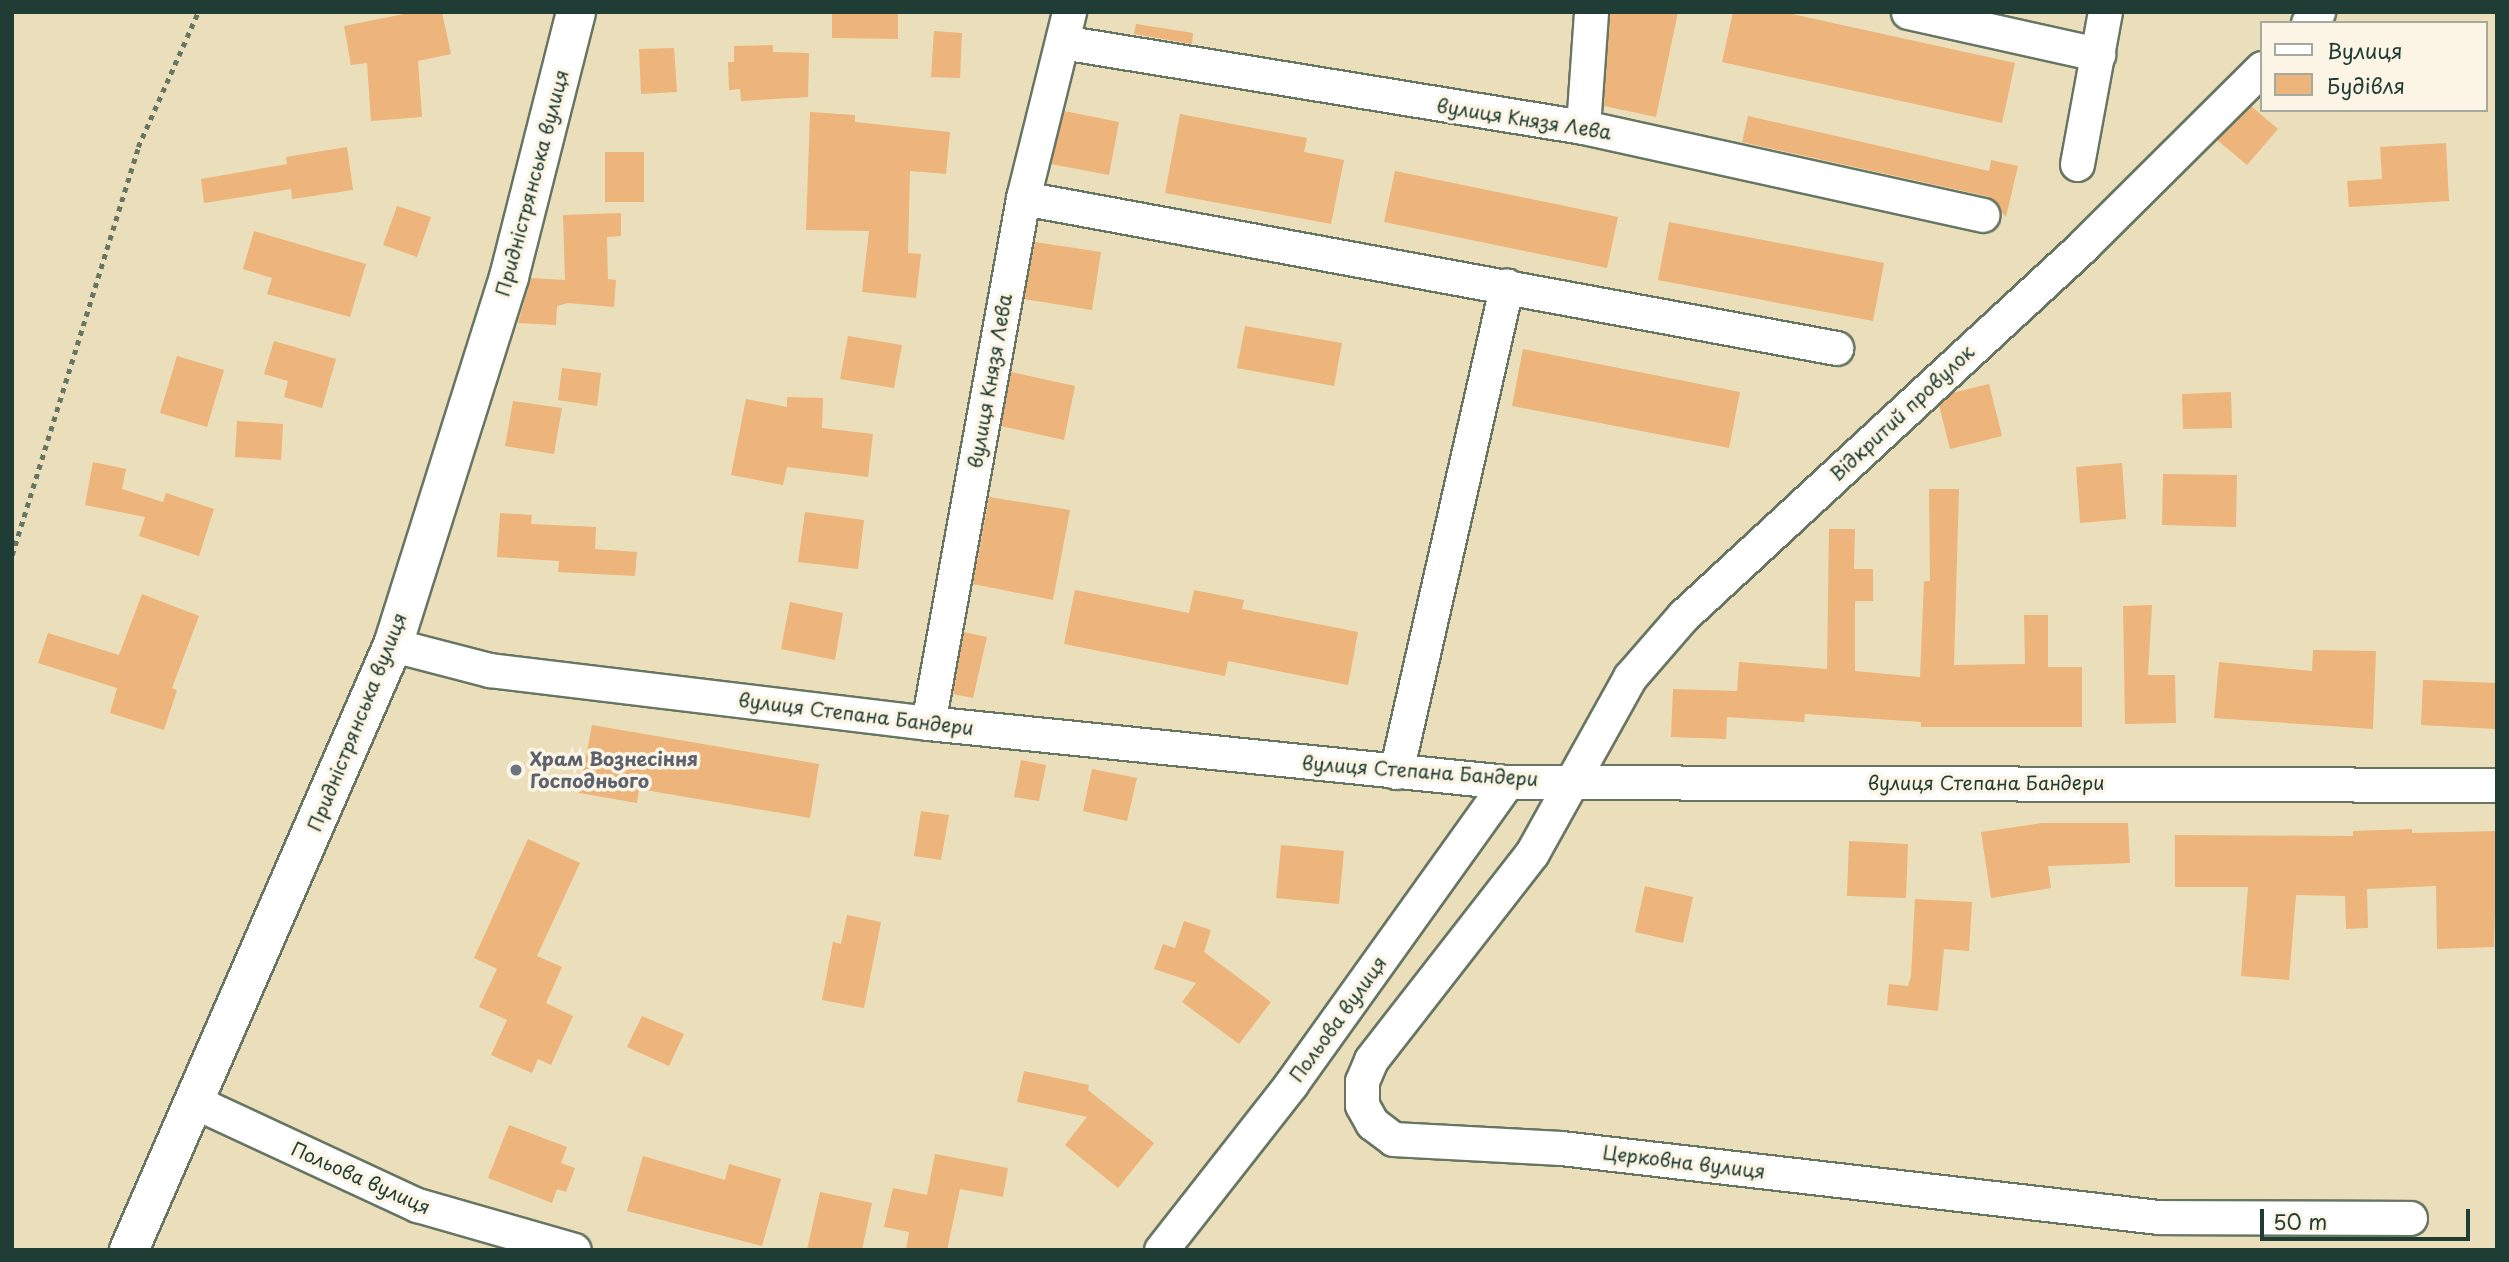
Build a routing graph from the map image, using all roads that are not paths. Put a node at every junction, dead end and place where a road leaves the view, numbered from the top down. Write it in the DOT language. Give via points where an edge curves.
graph roads {
  1 [pos="576,12"];
  2 [pos="1591,12"];
  3 [pos="1908,12"];
  4 [pos="2105,12"];
  5 [pos="1065,27"];
  6 [pos="2098,54"];
  7 [pos="2260,70"];
  8 [pos="1583,127"];
  9 [pos="2077,164"];
  10 [pos="1023,198"];
  11 [pos="1982,215"];
  12 [pos="1507,285"];
  13 [pos="1836,348"];
  14 [pos="393,645"];
  15 [pos="928,723"];
  16 [pos="1396,772"];
  17 [pos="1570,781"];
  18 [pos="1507,782"];
  19 [pos="2497,785"];
  20 [pos="195,1102"];
  21 [pos="2410,1218"];
  22 [pos="129,1250"];
  23 [pos="574,1250"];
  24 [pos="1161,1250"];
  1 -- 14 [label="main road, Придністрянська вулиця" via="509,277"];
  2 -- 8 [label="street"];
  3 -- 6 [label="street"];
  4 -- 6 [label="street"];
  5 -- 8 [label="street, вулиця Князя Лева"];
  5 -- 10 [label="street, вулиця Князя Лева"];
  6 -- 9 [label="street"];
  7 -- 17 [label="street, Відкритий провулок" via="2083,246 1683,615 1630,677"];
  8 -- 11 [label="street, вулиця Князя Лева"];
  10 -- 12 [label="street"];
  10 -- 15 [label="street, вулиця Князя Лева"];
  12 -- 13 [label="street"];
  12 -- 16 [label="street"];
  14 -- 15 [label="street, вулиця Степана Бандери" via="490,670"];
  14 -- 20 [label="main road, Придністрянська вулиця"];
  15 -- 16 [label="street, вулиця Степана Бандери"];
  16 -- 18 [label="street, вулиця Степана Бандери"];
  17 -- 18 [label="street, вулиця Степана Бандери"];
  17 -- 19 [label="street, вулиця Степана Бандери"];
  17 -- 21 [label="street, Церковна вулиця" via="1532,853 1371,1060 1362,1082 1362,1105 1372,1123 1393,1139 1561,1148 2158,1217"];
  18 -- 24 [label="street, Польова вулиця" via="1291,1084"];
  20 -- 22 [label="main road, Придністрянська вулиця"];
  20 -- 23 [label="street, Польова вулиця" via="416,1205"];
}
